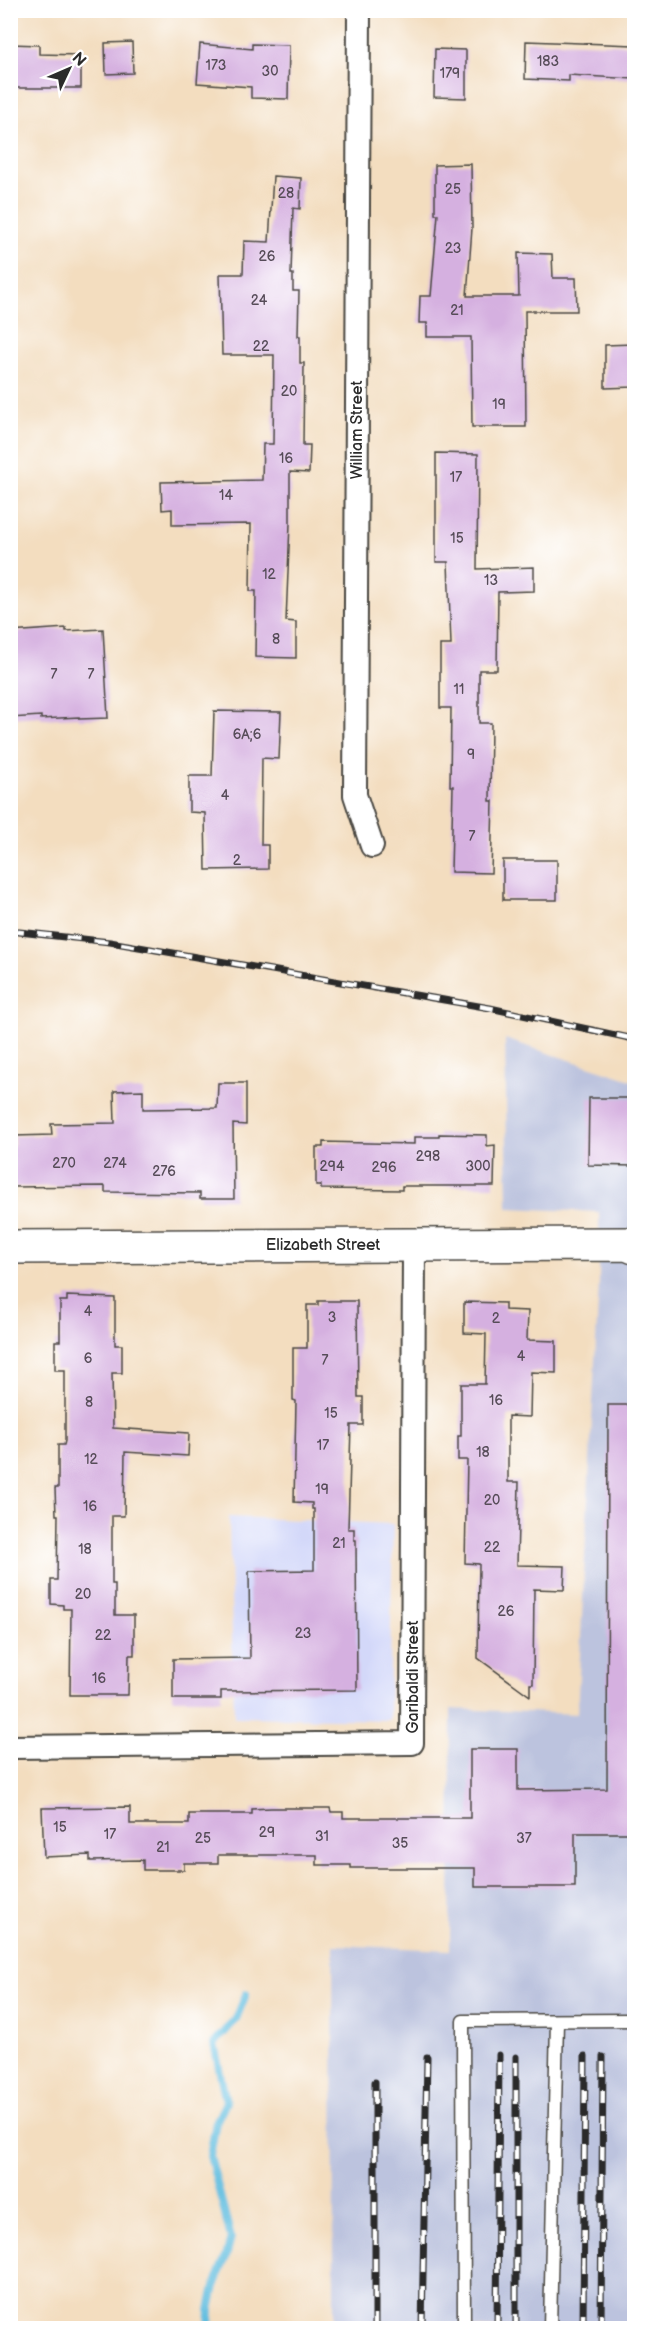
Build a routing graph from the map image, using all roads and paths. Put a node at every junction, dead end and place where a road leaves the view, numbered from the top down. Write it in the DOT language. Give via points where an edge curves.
graph roads {
  1 [pos="359,10"];
  2 [pos="372,846"];
  3 [pos="414,1244"];
  4 [pos="10,1247"];
  5 [pos="634,1247"];
  6 [pos="10,1747"];
  7 [pos="634,2020"];
  8 [pos="557,2021"];
  9 [pos="464,2328"];
  10 [pos="550,2328"];
  1 -- 2 [label="street, William Street" via="355,795"];
  3 -- 4 [label="main road, Elizabeth Street"];
  3 -- 5 [label="main road, Elizabeth Street"];
  3 -- 6 [label="street, Garibaldi Street" via="412,1743"];
  7 -- 8 [label="lane"];
  8 -- 9 [label="lane" via="463,2021"];
  8 -- 10 [label="lane"];
}
